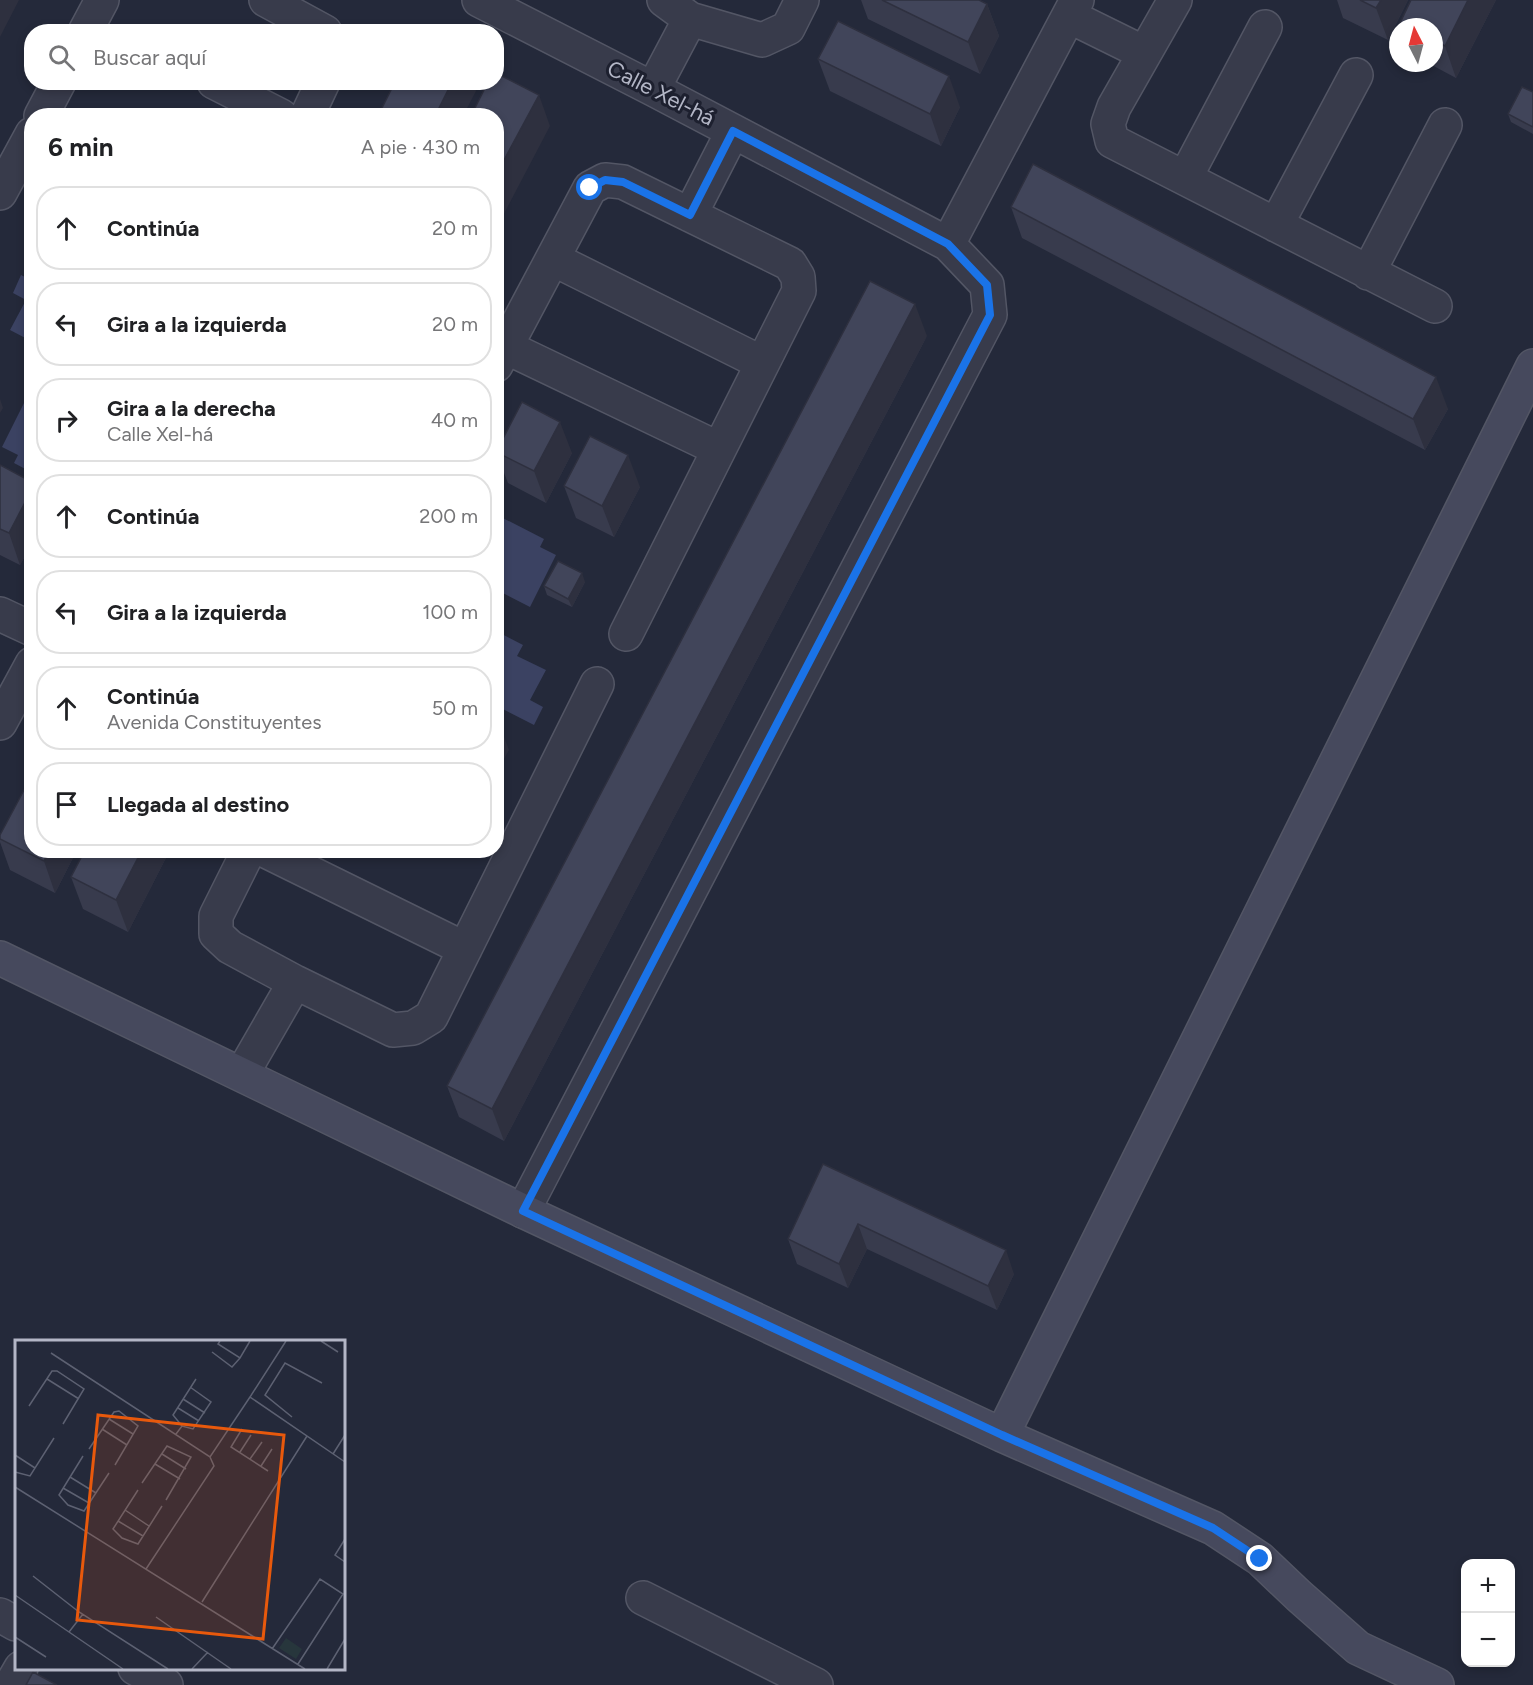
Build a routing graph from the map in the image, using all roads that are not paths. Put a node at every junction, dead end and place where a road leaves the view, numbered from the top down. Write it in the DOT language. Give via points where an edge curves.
graph roads {
  1 [pos="266,0"];
  2 [pos="478,0"];
  3 [pos="802,0"];
  4 [pos="1175,0"];
  5 [pos="1073,8"];
  6 [pos="677,10"];
  7 [pos="310,24"];
  8 [pos="1265,27"];
  9 [pos="1144,52"];
  10 [pos="1356,75"];
  11 [pos="653,89"];
  12 [pos="55,90"];
  13 [pos="230,90"];
  14 [pos="319,90"];
  15 [pos="47,108"];
  16 [pos="265,108"];
  17 [pos="311,108"];
  18 [pos="1444,125"];
  19 [pos="733,131"];
  20 [pos="24,151"];
  21 [pos="1185,178"];
  22 [pos="0,193"];
  23 [pos="690,215"];
  24 [pos="1276,225"];
  25 [pos="948,244"];
  26 [pos="553,259"];
  27 [pos="1368,273"];
  28 [pos="1435,306"];
  29 [pos="504,350"];
  30 [pos="504,357"];
  31 [pos="762,363"];
  32 [pos="1533,366"];
  33 [pos="719,449"];
  34 [pos="0,614"];
  35 [pos="24,625"];
  36 [pos="626,634"];
  37 [pos="24,678"];
  38 [pos="597,684"];
  39 [pos="0,723"];
  40 [pos="504,846"];
  41 [pos="245,858"];
  42 [pos="280,858"];
  43 [pos="497,858"];
  44 [pos="465,949"];
  45 [pos="0,958"];
  46 [pos="295,982"];
  47 [pos="242,1074"];
  48 [pos="523,1211"];
  49 [pos="1002,1435"];
  50 [pos="643,1598"];
  51 [pos="0,1615"];
  52 [pos="15,1623"];
  53 [pos="20,1670"];
  54 [pos="139,1670"];
  55 [pos="11,1685"];
  56 [pos="165,1685"];
  57 [pos="816,1685"];
  58 [pos="1437,1685"];
  1 -- 7 [label="street"];
  2 -- 11 [label="street, Calle Xel-há"];
  3 -- 6 [label="street" via="788,28 762,40"];
  4 -- 9 [label="street"];
  5 -- 9 [label="street"];
  5 -- 25 [label="street"];
  6 -- 11 [label="street"];
  8 -- 21 [label="street"];
  9 -- 21 [label="street" via="1114,107 1108,124 1112,141"];
  10 -- 24 [label="street"];
  11 -- 19 [label="street, Calle Xel-há"];
  12 -- 15 [label="street"];
  13 -- 16 [label="street"];
  14 -- 17 [label="street"];
  18 -- 27 [label="street"];
  19 -- 23 [label="street"];
  19 -- 25 [label="street, Calle Xel-há"];
  20 -- 22 [label="street"];
  21 -- 24 [label="street"];
  23 -- 26 [label="street" via="623,182 605,180 590,188"];
  23 -- 31 [label="street" via="790,264 798,277 799,291"];
  24 -- 27 [label="street"];
  25 -- 48 [label="street, Calle Xel-há" via="987,285 990,315"];
  26 -- 29 [label="street"];
  26 -- 31 [label="street"];
  27 -- 28 [label="street"];
  30 -- 33 [label="street"];
  31 -- 33 [label="street"];
  32 -- 49 [label="main road"];
  33 -- 36 [label="street"];
  34 -- 35 [label="street"];
  37 -- 39 [label="street"];
  38 -- 40 [label="street"];
  41 -- 46 [label="street" via="216,916 216,934 230,947"];
  42 -- 44 [label="street"];
  43 -- 44 [label="street"];
  44 -- 46 [label="street" via="431,1017 413,1028 393,1030"];
  45 -- 47 [label="main road"];
  46 -- 47 [label="street"];
  47 -- 48 [label="main road"];
  48 -- 49 [label="main road"];
  49 -- 58 [label="main road" via="1213,1528 1260,1559 1358,1648"];
  50 -- 57 [label="street"];
  51 -- 52 [label="street"];
  53 -- 55 [label="street"];
  54 -- 56 [label="street"];
}
